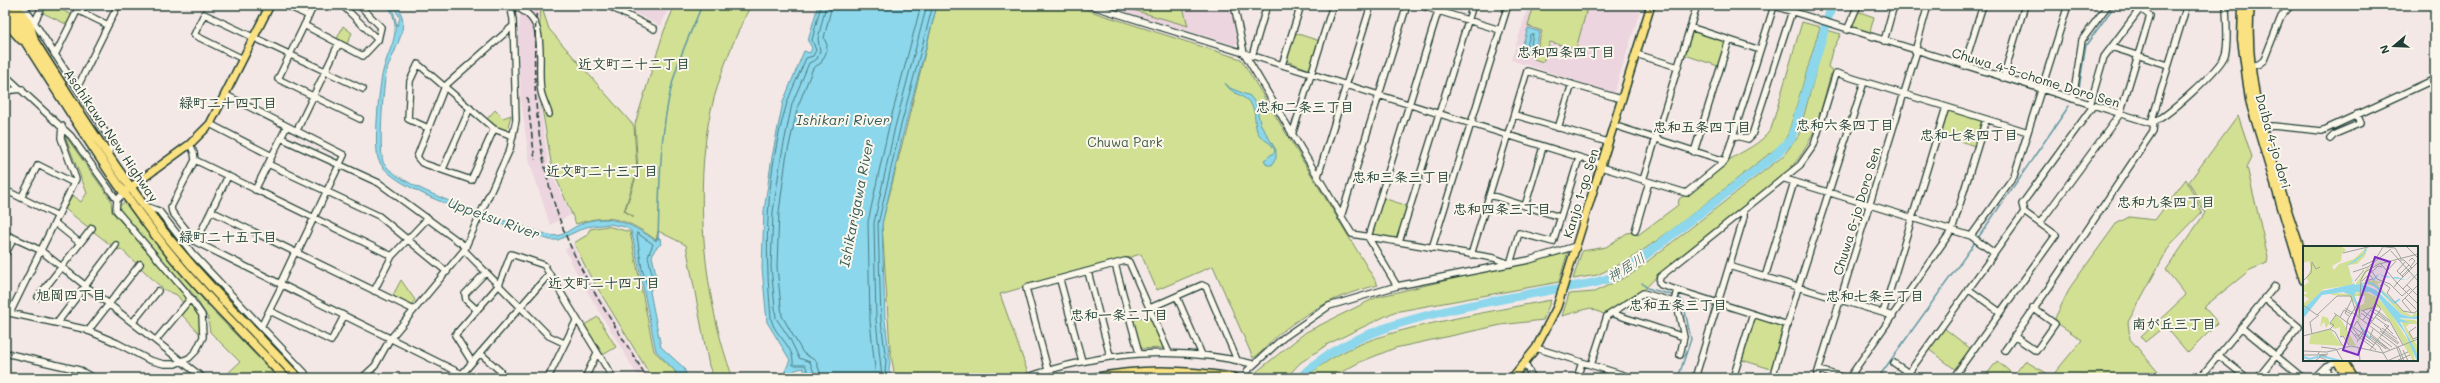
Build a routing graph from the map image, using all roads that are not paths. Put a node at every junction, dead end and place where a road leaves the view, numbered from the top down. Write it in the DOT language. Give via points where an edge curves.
graph roads {
  1 [pos="10,5"];
  2 [pos="16,5"];
  3 [pos="23,5"];
  4 [pos="43,5"];
  5 [pos="118,5"];
  6 [pos="258,5"];
  7 [pos="286,5"];
  8 [pos="314,5"];
  9 [pos="342,5"];
  10 [pos="359,5"];
  11 [pos="606,5"];
  12 [pos="1089,5"];
  13 [pos="1234,5"];
  14 [pos="1267,5"];
  15 [pos="1301,5"];
  16 [pos="1334,5"];
  17 [pos="1371,5"];
  18 [pos="1407,5"];
  19 [pos="1419,5"];
  20 [pos="1473,5"];
  21 [pos="1508,5"];
  22 [pos="1651,5"];
  23 [pos="1697,5"];
  24 [pos="1772,5"];
  25 [pos="1858,5"];
  26 [pos="1894,5"];
  27 [pos="1928,5"];
  28 [pos="1983,5"];
  29 [pos="2025,5"];
  30 [pos="2068,5"];
  31 [pos="2108,5"];
  32 [pos="2187,5"];
  33 [pos="2226,5"];
  34 [pos="2243,5"];
  35 [pos="2250,5"];
  36 [pos="2291,5"];
  37 [pos="510,6"];
  38 [pos="269,7"];
  39 [pos="1785,7"];
  40 [pos="2141,7"];
  41 [pos="78,8"];
  42 [pos="1439,8"];
  43 [pos="5,10"];
  44 [pos="1792,12"];
  45 [pos="309,16"];
  46 [pos="1468,21"];
  47 [pos="5,22"];
  48 [pos="34,23"];
  49 [pos="108,25"];
  50 [pos="304,25"];
  51 [pos="513,26"];
  52 [pos="1690,28"];
  53 [pos="654,29"];
  54 [pos="1500,30"];
  55 [pos="1847,30"];
  56 [pos="254,37"];
  57 [pos="378,40"];
  58 [pos="1729,40"];
  59 [pos="339,42"];
  60 [pos="1884,42"];
  61 [pos="36,44"];
  62 [pos="2110,48"];
  63 [pos="1760,50"];
  64 [pos="1916,51"];
  65 [pos="1244,53"];
  66 [pos="290,54"];
  67 [pos="1636,54"];
  68 [pos="34,55"];
  69 [pos="55,55"];
  70 [pos="1252,56"];
  71 [pos="2138,56"];
  72 [pos="243,59"];
  73 [pos="1282,65"];
  74 [pos="1964,66"];
  75 [pos="2168,66"];
  76 [pos="1678,67"];
  77 [pos="2248,67"];
  78 [pos="326,71"];
  79 [pos="1312,74"];
  80 [pos="5,75"];
  81 [pos="2003,78"];
  82 [pos="2435,79"];
  83 [pos="1864,82"];
  84 [pos="1572,84"];
  85 [pos="1346,85"];
  86 [pos="445,86"];
  87 [pos="77,88"];
  88 [pos="22,89"];
  89 [pos="363,90"];
  90 [pos="2041,90"];
  91 [pos="5,91"];
  92 [pos="1904,94"];
  93 [pos="226,95"];
  94 [pos="1379,95"];
  95 [pos="314,96"];
  96 [pos="1621,99"];
  97 [pos="2073,99"];
  98 [pos="1409,105"];
  99 [pos="2092,105"];
  100 [pos="1946,107"];
  101 [pos="470,108"];
  102 [pos="549,114"];
  103 [pos="1439,114"];
  104 [pos="2120,114"];
  105 [pos="2357,114"];
  106 [pos="1515,115"];
  107 [pos="360,119"];
  108 [pos="1986,119"];
  109 [pos="2152,123"];
  110 [pos="210,124"];
  111 [pos="1471,124"];
  112 [pos="1613,125"];
  113 [pos="62,126"];
  114 [pos="287,126"];
  115 [pos="2260,127"];
  116 [pos="428,128"];
  117 [pos="1558,128"];
  118 [pos="494,129"];
  119 [pos="297,130"];
  120 [pos="2028,132"];
  121 [pos="1292,135"];
  122 [pos="1733,135"];
  123 [pos="513,136"];
  124 [pos="1508,136"];
  125 [pos="281,138"];
  126 [pos="1656,139"];
  127 [pos="2330,139"];
  128 [pos="1608,142"];
  129 [pos="190,144"];
  130 [pos="1543,147"];
  131 [pos="1694,152"];
  132 [pos="108,153"];
  133 [pos="272,156"];
  134 [pos="1579,158"];
  135 [pos="194,160"];
  136 [pos="1725,161"];
  137 [pos="268,164"];
  138 [pos="339,166"];
  139 [pos="1601,166"];
  140 [pos="443,169"];
  141 [pos="228,176"];
  142 [pos="1318,176"];
  143 [pos="1785,179"];
  144 [pos="1643,180"];
  145 [pos="1649,182"];
  146 [pos="1794,182"];
  147 [pos="74,183"];
  148 [pos="5,190"];
  149 [pos="127,190"];
  150 [pos="255,190"];
  151 [pos="327,192"];
  152 [pos="1829,193"];
  153 [pos="1490,195"];
  154 [pos="22,198"];
  155 [pos="117,200"];
  156 [pos="1869,205"];
  157 [pos="144,206"];
  158 [pos="1525,206"];
  159 [pos="1744,210"];
  160 [pos="211,211"];
  161 [pos="2024,212"];
  162 [pos="58,216"];
  163 [pos="1341,217"];
  164 [pos="1560,217"];
  165 [pos="314,218"];
  166 [pos="428,218"];
  167 [pos="1912,218"];
  168 [pos="55,223"];
  169 [pos="2040,224"];
  170 [pos="92,228"];
  171 [pos="1635,230"];
  172 [pos="1952,230"];
  173 [pos="5,234"];
  174 [pos="1368,236"];
  175 [pos="14,238"];
  176 [pos="1975,238"];
  177 [pos="408,240"];
  178 [pos="196,242"];
  179 [pos="1399,242"];
  180 [pos="80,243"];
  181 [pos="116,245"];
  182 [pos="1576,246"];
  183 [pos="1432,248"];
  184 [pos="465,249"];
  185 [pos="40,250"];
  186 [pos="1994,252"];
  187 [pos="296,253"];
  188 [pos="1470,255"];
  189 [pos="5,256"];
  190 [pos="392,256"];
  191 [pos="2303,258"];
  192 [pos="140,264"];
  193 [pos="1115,264"];
  194 [pos="1510,264"];
  195 [pos="1730,266"];
  196 [pos="62,267"];
  197 [pos="447,272"];
  198 [pos="486,272"];
  199 [pos="1088,272"];
  200 [pos="549,274"];
  201 [pos="1765,277"];
  202 [pos="2303,277"];
  203 [pos="1060,280"];
  204 [pos="85,285"];
  205 [pos="281,285"];
  206 [pos="499,285"];
  207 [pos="1397,286"];
  208 [pos="2275,286"];
  209 [pos="1798,288"];
  210 [pos="1968,290"];
  211 [pos="158,291"];
  212 [pos="374,291"];
  213 [pos="1676,296"];
  214 [pos="38,297"];
  215 [pos="1177,297"];
  216 [pos="191,298"];
  217 [pos="2264,298"];
  218 [pos="1840,300"];
  219 [pos="1718,303"];
  220 [pos="108,304"];
  221 [pos="520,306"];
  222 [pos="1150,308"];
  223 [pos="2033,308"];
  224 [pos="414,310"];
  225 [pos="477,310"];
  226 [pos="270,311"];
  227 [pos="2000,312"];
  228 [pos="7,313"];
  229 [pos="1883,313"];
  230 [pos="1614,314"];
  231 [pos="1753,314"];
  232 [pos="344,316"];
  233 [pos="1893,316"];
  234 [pos="577,319"];
  235 [pos="133,322"];
  236 [pos="57,323"];
  237 [pos="262,325"];
  238 [pos="1788,325"];
  239 [pos="2241,326"];
  240 [pos="88,331"];
  241 [pos="1684,336"];
  242 [pos="2014,336"];
  243 [pos="390,339"];
  244 [pos="156,340"];
  245 [pos="564,343"];
  246 [pos="1536,348"];
  247 [pos="2005,350"];
  248 [pos="5,353"];
  249 [pos="480,353"];
  250 [pos="597,353"];
  251 [pos="1139,353"];
  252 [pos="1169,353"];
  253 [pos="2218,354"];
  254 [pos="1202,355"];
  255 [pos="1680,355"];
  256 [pos="2276,355"];
  257 [pos="1110,356"];
  258 [pos="1237,360"];
  259 [pos="183,361"];
  260 [pos="1082,361"];
  261 [pos="2338,361"];
  262 [pos="2340,361"];
  263 [pos="2341,361"];
  264 [pos="472,362"];
  265 [pos="1582,362"];
  266 [pos="1894,363"];
  267 [pos="1253,364"];
  268 [pos="1525,364"];
  269 [pos="1591,365"];
  270 [pos="2326,366"];
  271 [pos="1048,370"];
  272 [pos="1819,370"];
  273 [pos="500,371"];
  274 [pos="1247,371"];
  275 [pos="462,374"];
  276 [pos="1907,375"];
  277 [pos="1617,376"];
  278 [pos="94,378"];
  279 [pos="203,378"];
  280 [pos="285,378"];
  281 [pos="298,378"];
  282 [pos="304,378"];
  283 [pos="362,378"];
  284 [pos="470,378"];
  285 [pos="548,378"];
  286 [pos="585,378"];
  287 [pos="613,378"];
  288 [pos="1025,378"];
  289 [pos="1095,378"];
  290 [pos="1235,378"];
  291 [pos="1512,378"];
  292 [pos="1533,378"];
  293 [pos="1577,378"];
  294 [pos="1633,378"];
  295 [pos="1695,378"];
  296 [pos="1733,378"];
  297 [pos="1772,378"];
  298 [pos="1816,378"];
  299 [pos="1845,378"];
  300 [pos="1849,378"];
  301 [pos="1916,378"];
  302 [pos="1953,378"];
  303 [pos="2200,378"];
  304 [pos="2247,378"];
  305 [pos="2258,378"];
  306 [pos="2303,378"];
  307 [pos="2314,378"];
  308 [pos="2330,378"];
  309 [pos="2346,378"];
  310 [pos="2354,378"];
  1 -- 61 [label="highway, Asahikawa New Highway"];
  2 -- 61 [label="main road" via="30,25"];
  3 -- 48 [label="street"];
  4 -- 48 [label="street"];
  5 -- 49 [label="street"];
  6 -- 38 [label="street"];
  7 -- 45 [label="street"];
  8 -- 45 [label="street"];
  9 -- 57 [label="street"];
  10 -- 57 [label="street" via="381,27"];
  11 -- 53 [label="street"];
  12 -- 65 [label="street"];
  13 -- 65 [label="street"];
  14 -- 70 [label="street"];
  15 -- 73 [label="street"];
  16 -- 79 [label="street"];
  17 -- 85 [label="street"];
  18 -- 94 [label="street"];
  19 -- 42 [label="street"];
  20 -- 46 [label="street"];
  21 -- 54 [label="street"];
  22 -- 67 [label="main road, Kanjo 1-go Sen"];
  23 -- 52 [label="street"];
  24 -- 39 [label="street, Chuwa 4-5-chome Doro Sen"];
  24 -- 63 [label="street"];
  25 -- 55 [label="street"];
  26 -- 60 [label="street"];
  27 -- 64 [label="street, Chuwa 6-jo Doro Sen"];
  28 -- 74 [label="street"];
  29 -- 81 [label="street"];
  30 -- 90 [label="street"];
  31 -- 97 [label="street" via="2082,40"];
  32 -- 75 [label="street"];
  33 -- 109 [label="street" via="2225,54 2220,63 2196,89"];
  34 -- 77 [label="highway, Daiba 4-jo dori" via="2242,38"];
  35 -- 77 [label="highway, Daiba 4-jo dori"];
  36 -- 77 [label="street" via="2279,22 2264,60"];
  37 -- 51 [label="street"];
  37 -- 102 [label="street" via="521,9 536,23 539,35 541,91"];
  38 -- 56 [label="main road"];
  39 -- 44 [label="street, Chuwa 4-5-chome Doro Sen"];
  40 -- 62 [label="street"];
  40 -- 71 [label="street" via="2150,16"];
  41 -- 49 [label="street"];
  41 -- 69 [label="street"];
  42 -- 46 [label="street"];
  42 -- 98 [label="street"];
  43 -- 68 [label="highway, Asahikawa New Highway"];
  44 -- 55 [label="street, Chuwa 4-5-chome Doro Sen"];
  44 -- 122 [label="street" via="1752,136 1748,139"];
  45 -- 50 [label="street"];
  46 -- 54 [label="street"];
  46 -- 103 [label="street"];
  47 -- 68 [label="main road"];
  48 -- 69 [label="street"];
  49 -- 87 [label="street"];
  50 -- 59 [label="street"];
  50 -- 66 [label="street"];
  51 -- 86 [label="street"];
  51 -- 123 [label="street" via="516,120"];
  52 -- 58 [label="street"];
  52 -- 76 [label="street"];
  54 -- 111 [label="street"];
  55 -- 60 [label="street, Chuwa 4-5-chome Doro Sen"];
  56 -- 66 [label="street"];
  56 -- 72 [label="main road"];
  56 -- 72 [label="street" via="204,14 194,35"];
  57 -- 59 [label="street" via="364,56"];
  58 -- 63 [label="street"];
  58 -- 131 [label="street"];
  59 -- 78 [label="street"];
  60 -- 64 [label="street, Chuwa 4-5-chome Doro Sen"];
  61 -- 132 [label="highway, Asahikawa New Highway"];
  62 -- 71 [label="street"];
  62 -- 99 [label="street" via="2104,57"];
  63 -- 122 [label="street"];
  64 -- 74 [label="street, Chuwa 4-5-chome Doro Sen"];
  64 -- 92 [label="street, Chuwa 6-jo Doro Sen"];
  65 -- 70 [label="street"];
  65 -- 121 [label="street"];
  66 -- 78 [label="street"];
  66 -- 95 [label="street" via="278,79"];
  67 -- 76 [label="street"];
  67 -- 96 [label="main road, Kanjo 1-go Sen"];
  68 -- 149 [label="highway, Asahikawa New Highway"];
  69 -- 87 [label="street"];
  70 -- 73 [label="street"];
  71 -- 75 [label="street"];
  71 -- 104 [label="street"];
  72 -- 93 [label="main road"];
  73 -- 79 [label="street"];
  74 -- 81 [label="street, Chuwa 4-5-chome Doro Sen"];
  75 -- 109 [label="street"];
  76 -- 126 [label="street"];
  77 -- 115 [label="highway, Daiba 4-jo dori"];
  78 -- 89 [label="street"];
  78 -- 95 [label="street"];
  79 -- 85 [label="street"];
  79 -- 121 [label="street"];
  80 -- 88 [label="street"];
  81 -- 90 [label="street, Chuwa 4-5-chome Doro Sen"];
  82 -- 105 [label="street"];
  83 -- 92 [label="street"];
  83 -- 143 [label="street" via="1836,73 1814,145 1800,165"];
  83 -- 152 [label="street"];
  84 -- 96 [label="street"];
  84 -- 106 [label="street" via="1527,71"];
  84 -- 117 [label="street"];
  85 -- 94 [label="street"];
  85 -- 142 [label="street"];
  86 -- 101 [label="street"];
  86 -- 116 [label="street"];
  86 -- 116 [label="street" via="418,64 410,81 408,119"];
  87 -- 132 [label="street" via="113,144"];
  88 -- 91 [label="street"];
  88 -- 113 [label="street" via="46,114"];
  90 -- 97 [label="street, Chuwa 4-5-chome Doro Sen"];
  90 -- 120 [label="street"];
  92 -- 100 [label="street"];
  92 -- 156 [label="street, Chuwa 6-jo Doro Sen"];
  93 -- 110 [label="main road"];
  93 -- 114 [label="street"];
  94 -- 98 [label="street"];
  94 -- 163 [label="street"];
  95 -- 107 [label="street"];
  95 -- 119 [label="street"];
  96 -- 112 [label="main road, Kanjo 1-go Sen"];
  97 -- 99 [label="street, Chuwa 4-5-chome Doro Sen"];
  98 -- 103 [label="street"];
  98 -- 174 [label="street"];
  99 -- 104 [label="street, Chuwa 4-5-chome Doro Sen"];
  99 -- 161 [label="street" via="2022,204"];
  100 -- 108 [label="street"];
  100 -- 167 [label="street"];
  101 -- 118 [label="street"];
  101 -- 140 [label="street"];
  103 -- 111 [label="street"];
  103 -- 179 [label="street"];
  104 -- 109 [label="street, Chuwa 4-5-chome Doro Sen"];
  104 -- 169 [label="street"];
  105 -- 115 [label="street" via="2322,131"];
  105 -- 127 [label="street" via="2361,123 2335,134"];
  106 -- 117 [label="street"];
  106 -- 124 [label="street"];
  108 -- 120 [label="street"];
  108 -- 172 [label="street"];
  109 -- 223 [label="street" via="2153,131"];
  110 -- 129 [label="main road"];
  110 -- 133 [label="street"];
  111 -- 124 [label="street"];
  111 -- 183 [label="street"];
  112 -- 126 [label="street"];
  112 -- 128 [label="main road, Kanjo 1-go Sen"];
  113 -- 147 [label="street" via="61,138 76,179"];
  113 -- 155 [label="street"];
  114 -- 119 [label="street"];
  114 -- 125 [label="street"];
  115 -- 191 [label="highway, Daiba 4-jo dori"];
  115 -- 202 [label="highway, Daiba 4-jo dori"];
  116 -- 140 [label="street" via="417,157 422,163"];
  117 -- 128 [label="street"];
  118 -- 123 [label="street"];
  118 -- 140 [label="street" via="471,180"];
  119 -- 138 [label="street" via="344,155"];
  120 -- 176 [label="street" via="2014,176"];
  121 -- 142 [label="street"];
  122 -- 136 [label="street"];
  123 -- 184 [label="street" via="510,149"];
  124 -- 130 [label="street"];
  124 -- 153 [label="street"];
  125 -- 133 [label="street"];
  125 -- 138 [label="street"];
  126 -- 131 [label="street"];
  126 -- 144 [label="street"];
  128 -- 139 [label="main road, Kanjo 1-go Sen"];
  129 -- 135 [label="street"];
  129 -- 149 [label="main road"];
  130 -- 134 [label="street"];
  130 -- 158 [label="street"];
  131 -- 136 [label="street"];
  132 -- 149 [label="highway, Asahikawa New Highway"];
  133 -- 137 [label="street"];
  134 -- 139 [label="street"];
  134 -- 164 [label="street"];
  135 -- 141 [label="street"];
  135 -- 178 [label="street" via="171,207 172,212"];
  136 -- 145 [label="street" via="1686,193"];
  137 -- 150 [label="street"];
  137 -- 151 [label="street"];
  138 -- 151 [label="street"];
  138 -- 166 [label="street" via="380,183"];
  139 -- 144 [label="street"];
  139 -- 182 [label="main road, Kanjo 1-go Sen"];
  141 -- 150 [label="street"];
  141 -- 160 [label="street"];
  142 -- 163 [label="street"];
  143 -- 146 [label="street"];
  143 -- 159 [label="street"];
  144 -- 145 [label="street"];
  145 -- 171 [label="street"];
  146 -- 152 [label="street"];
  146 -- 201 [label="street"];
  147 -- 154 [label="street" via="38,165"];
  147 -- 162 [label="street"];
  148 -- 154 [label="street"];
  149 -- 155 [label="street"];
  149 -- 157 [label="highway, Asahikawa New Highway"];
  149 -- 280 [label="highway, Asahikawa New Highway" via="178,263"];
  150 -- 165 [label="street"];
  151 -- 165 [label="street"];
  151 -- 177 [label="street" via="379,216"];
  152 -- 156 [label="street"];
  152 -- 209 [label="street"];
  153 -- 158 [label="street"];
  153 -- 188 [label="street"];
  154 -- 162 [label="street"];
  155 -- 216 [label="street" via="116,210"];
  156 -- 167 [label="street"];
  156 -- 218 [label="street, Chuwa 6-jo Doro Sen"];
  157 -- 237 [label="street" via="159,211 192,253"];
  157 -- 281 [label="highway, Asahikawa New Highway" via="184,256"];
  158 -- 164 [label="street"];
  159 -- 195 [label="street"];
  159 -- 213 [label="street" via="1660,277 1661,285"];
  160 -- 178 [label="street"];
  160 -- 187 [label="street"];
  161 -- 169 [label="street"];
  161 -- 186 [label="street"];
  162 -- 168 [label="street"];
  163 -- 174 [label="street" via="1352,234"];
  164 -- 194 [label="street" via="1553,242 1519,233"];
  165 -- 187 [label="street"];
  165 -- 190 [label="street"];
  166 -- 177 [label="street"];
  166 -- 184 [label="street"];
  167 -- 172 [label="street"];
  167 -- 229 [label="street"];
  168 -- 180 [label="street"];
  168 -- 185 [label="street"];
  169 -- 227 [label="street" via="2056,235"];
  170 -- 180 [label="street"];
  172 -- 176 [label="street"];
  172 -- 233 [label="street"];
  173 -- 175 [label="street"];
  174 -- 179 [label="street"];
  174 -- 207 [label="street"];
  175 -- 185 [label="street"];
  175 -- 189 [label="street"];
  176 -- 186 [label="street"];
  177 -- 190 [label="street"];
  177 -- 197 [label="street"];
  178 -- 205 [label="street"];
  179 -- 183 [label="street"];
  180 -- 196 [label="street"];
  181 -- 204 [label="street"];
  182 -- 194 [label="street"];
  182 -- 246 [label="main road, Kanjo 1-go Sen" via="1557,307"];
  183 -- 188 [label="street"];
  184 -- 197 [label="street"];
  184 -- 198 [label="street"];
  185 -- 196 [label="street"];
  185 -- 228 [label="street"];
  186 -- 210 [label="street"];
  187 -- 205 [label="street"];
  187 -- 212 [label="street"];
  188 -- 194 [label="street" via="1494,258"];
  190 -- 212 [label="street"];
  192 -- 220 [label="street"];
  193 -- 199 [label="street"];
  193 -- 222 [label="street" via="1130,262"];
  193 -- 251 [label="street"];
  194 -- 207 [label="street"];
  195 -- 201 [label="street"];
  195 -- 219 [label="street"];
  196 -- 204 [label="street"];
  196 -- 214 [label="street"];
  197 -- 224 [label="street"];
  198 -- 206 [label="street"];
  198 -- 225 [label="street" via="465,294 466,300"];
  199 -- 203 [label="street"];
  199 -- 257 [label="street"];
  200 -- 206 [label="street" via="544,265 511,254"];
  200 -- 221 [label="street"];
  200 -- 234 [label="street"];
  201 -- 209 [label="street"];
  203 -- 260 [label="street"];
  203 -- 271 [label="street" via="1026,288"];
  204 -- 220 [label="street"];
  204 -- 236 [label="street"];
  205 -- 226 [label="street"];
  205 -- 232 [label="street"];
  206 -- 221 [label="street"];
  206 -- 225 [label="street"];
  207 -- 267 [label="street" via="1329,306 1283,338"];
  208 -- 217 [label="street"];
  209 -- 218 [label="street"];
  209 -- 238 [label="street"];
  210 -- 227 [label="street"];
  210 -- 276 [label="street"];
  211 -- 235 [label="street"];
  212 -- 224 [label="street"];
  213 -- 219 [label="street"];
  213 -- 230 [label="street" via="1643,293"];
  213 -- 241 [label="street"];
  215 -- 222 [label="street"];
  215 -- 254 [label="street"];
  215 -- 258 [label="street" via="1202,286 1206,287"];
  216 -- 244 [label="street"];
  216 -- 259 [label="street" via="202,314 203,338 196,351"];
  217 -- 239 [label="street"];
  217 -- 256 [label="street" via="2299,327"];
  218 -- 229 [label="street"];
  218 -- 272 [label="street, Chuwa 6-jo Doro Sen"];
  219 -- 231 [label="street"];
  219 -- 295 [label="street"];
  220 -- 235 [label="street"];
  220 -- 240 [label="street"];
  221 -- 245 [label="street" via="549,336"];
  221 -- 249 [label="street"];
  222 -- 252 [label="street"];
  223 -- 242 [label="street"];
  223 -- 242 [label="street" via="2055,324 2036,351"];
  224 -- 243 [label="street"];
  225 -- 264 [label="street" via="455,335"];
  226 -- 232 [label="street" via="331,341"];
  226 -- 237 [label="street"];
  227 -- 302 [label="street"];
  228 -- 236 [label="street"];
  229 -- 233 [label="street"];
  230 -- 241 [label="street"];
  230 -- 269 [label="street" via="1607,316"];
  231 -- 238 [label="street"];
  231 -- 296 [label="street"];
  232 -- 243 [label="street"];
  233 -- 300 [label="street"];
  234 -- 245 [label="street"];
  234 -- 250 [label="street"];
  235 -- 244 [label="street"];
  236 -- 240 [label="street"];
  237 -- 282 [label="street" via="305,373"];
  238 -- 297 [label="street"];
  239 -- 253 [label="street"];
  239 -- 256 [label="street"];
  240 -- 259 [label="street" via="118,343 149,360 164,364"];
  241 -- 255 [label="street"];
  242 -- 247 [label="street"];
  243 -- 275 [label="street"];
  243 -- 283 [label="street" via="375,366"];
  244 -- 259 [label="street"];
  245 -- 285 [label="street"];
  246 -- 265 [label="street"];
  246 -- 268 [label="main road, Kanjo 1-go Sen"];
  248 -- 278 [label="street" via="79,370"];
  249 -- 264 [label="street"];
  249 -- 273 [label="street"];
  250 -- 286 [label="street"];
  250 -- 287 [label="street"];
  251 -- 252 [label="street"];
  251 -- 257 [label="street"];
  252 -- 254 [label="street"];
  253 -- 303 [label="street"];
  253 -- 304 [label="street"];
  254 -- 258 [label="street"];
  256 -- 305 [label="street"];
  256 -- 306 [label="street"];
  257 -- 260 [label="street"];
  258 -- 267 [label="street"];
  259 -- 279 [label="street"];
  260 -- 271 [label="street"];
  261 -- 270 [label="street"];
  262 -- 309 [label="highway"];
  263 -- 310 [label="highway"];
  264 -- 275 [label="street"];
  265 -- 269 [label="street"];
  265 -- 293 [label="street"];
  266 -- 276 [label="street"];
  267 -- 274 [label="street"];
  268 -- 291 [label="main road, Kanjo 1-go Sen"];
  268 -- 292 [label="street"];
  269 -- 277 [label="street"];
  270 -- 307 [label="street"];
  270 -- 308 [label="street"];
  271 -- 288 [label="street"];
  272 -- 298 [label="street, Chuwa 6-jo Doro Sen"];
  272 -- 299 [label="street"];
  275 -- 284 [label="street"];
  276 -- 301 [label="street"];
  277 -- 294 [label="street"];
  289 -- 290 [label="highway" via="1137,372 1173,371"];
}
